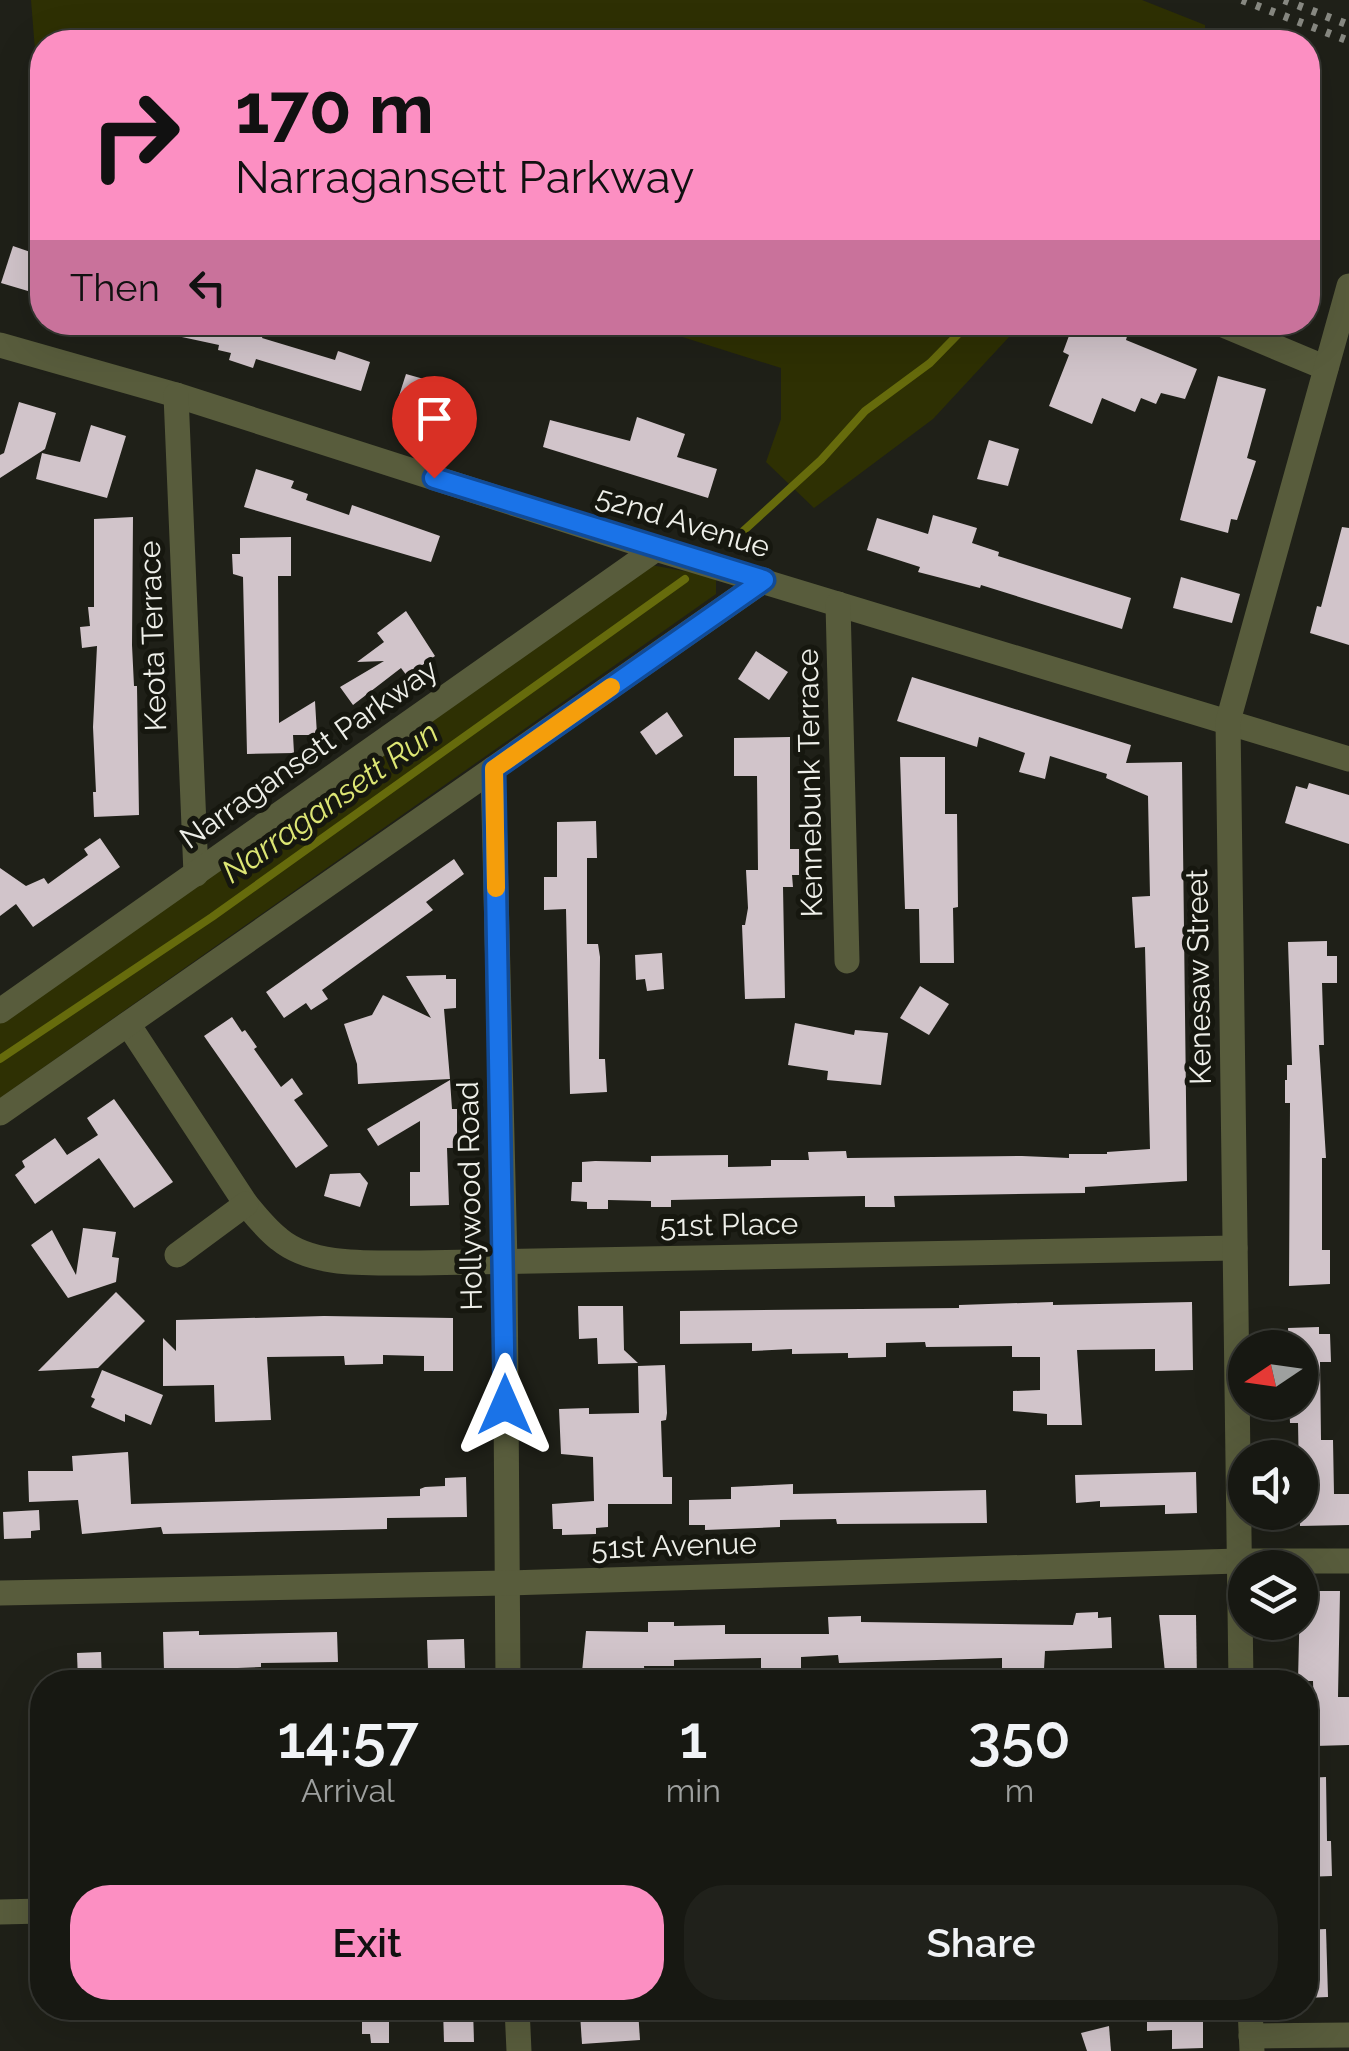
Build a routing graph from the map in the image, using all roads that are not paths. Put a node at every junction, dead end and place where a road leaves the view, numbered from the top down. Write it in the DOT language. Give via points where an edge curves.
graph roads {
  1 [pos="1349,286"];
  2 [pos="1247,335"];
  3 [pos="0,345"];
  4 [pos="1326,368"];
  5 [pos="176,395"];
  6 [pos="656,550"];
  7 [pos="764,580"];
  8 [pos="838,604"];
  9 [pos="1228,721"];
  10 [pos="1349,759"];
  11 [pos="494,769"];
  12 [pos="196,874"];
  13 [pos="846,960"];
  14 [pos="0,1012"];
  15 [pos="128,1024"];
  16 [pos="0,1114"];
  17 [pos="246,1204"];
  18 [pos="1235,1248"];
  19 [pos="177,1256"];
  20 [pos="505,1262"];
  21 [pos="1238,1550"];
  22 [pos="1228,1561"];
  23 [pos="1318,1561"];
  24 [pos="1349,1561"];
  25 [pos="506,1583"];
  26 [pos="0,1593"];
  27 [pos="1240,1640"];
  28 [pos="508,1670"];
  29 [pos="1241,1670"];
  30 [pos="30,1911"];
  31 [pos="0,1912"];
  32 [pos="517,2020"];
  33 [pos="1349,2035"];
  34 [pos="1252,2043"];
  35 [pos="518,2051"];
  1 -- 4 [label="street, Kenesaw Street"];
  2 -- 4 [label="street"];
  3 -- 5 [label="street, 52nd Avenue"];
  4 -- 9 [label="street, Kenesaw Street"];
  5 -- 6 [label="street, 52nd Avenue"];
  5 -- 12 [label="street, Keota Terrace"];
  6 -- 7 [label="street, 52nd Avenue"];
  6 -- 12 [label="street, Narragansett Parkway"];
  7 -- 8 [label="street, 52nd Avenue"];
  7 -- 11 [label="street"];
  8 -- 9 [label="street, 52nd Avenue"];
  8 -- 13 [label="street, Kennebunk Terrace"];
  9 -- 10 [label="street, 52nd Avenue"];
  9 -- 18 [label="street, Kenesaw Street"];
  11 -- 15 [label="street"];
  11 -- 20 [label="street, Hollywood Road"];
  12 -- 14 [label="street, Narragansett Parkway"];
  15 -- 16 [label="street"];
  15 -- 17 [label="street, 51st Place"];
  17 -- 19 [label="street"];
  17 -- 20 [label="street, 51st Place" via="280,1241 312,1255 358,1262"];
  18 -- 20 [label="street, 51st Place"];
  18 -- 21 [label="street, Kenesaw Street"];
  20 -- 25 [label="street, Hollywood Road"];
  22 -- 25 [label="street, 51st Avenue"];
  23 -- 24 [label="street, 51st Avenue"];
  25 -- 26 [label="street, 51st Avenue"];
  25 -- 28 [label="street, Hollywood Road"];
  27 -- 29 [label="street, Kenesaw Street"];
  30 -- 31 [label="street"];
  32 -- 35 [label="street"];
  33 -- 34 [label="street"];
}
